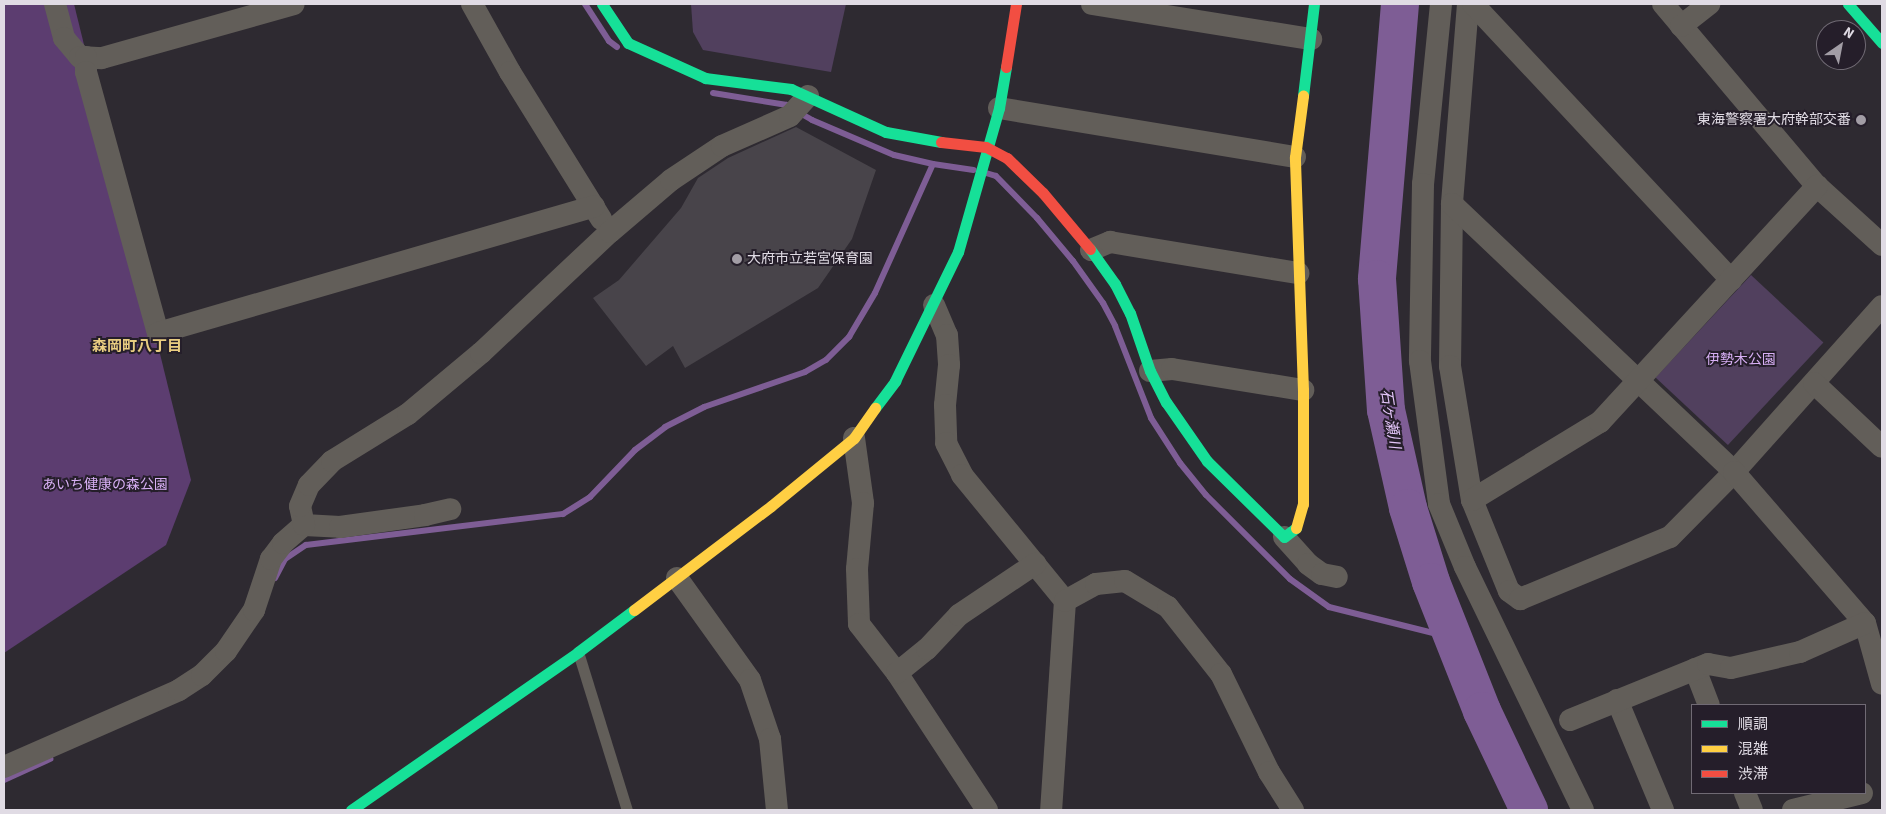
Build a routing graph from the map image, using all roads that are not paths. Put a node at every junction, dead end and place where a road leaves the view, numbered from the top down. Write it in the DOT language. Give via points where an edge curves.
graph roads {
  1 [pos="55,4"];
  2 [pos="294,4"];
  3 [pos="472,4"];
  4 [pos="602,4"];
  5 [pos="1016,4"];
  6 [pos="1092,4"];
  7 [pos="1314,4"];
  8 [pos="1441,4"];
  9 [pos="1468,4"];
  10 [pos="1473,4"];
  11 [pos="1663,4"];
  12 [pos="1709,4"];
  13 [pos="1848,4"];
  14 [pos="1682,26"];
  15 [pos="1310,39"];
  16 [pos="1882,43"];
  17 [pos="86,57"];
  18 [pos="808,96"];
  19 [pos="999,108"];
  20 [pos="986,147"];
  21 [pos="1295,157"];
  22 [pos="1817,186"];
  23 [pos="1452,204"];
  24 [pos="594,206"];
  25 [pos="610,232"];
  26 [pos="1882,244"];
  27 [pos="1091,250"];
  28 [pos="1298,273"];
  29 [pos="1731,280"];
  30 [pos="934,305"];
  31 [pos="1882,306"];
  32 [pos="1150,371"];
  33 [pos="1640,380"];
  34 [pos="1814,383"];
  35 [pos="1302,390"];
  36 [pos="854,438"];
  37 [pos="1882,447"];
  38 [pos="1734,472"];
  39 [pos="1472,500"];
  40 [pos="450,509"];
  41 [pos="304,525"];
  42 [pos="1284,537"];
  43 [pos="1035,564"];
  44 [pos="1337,577"];
  45 [pos="677,578"];
  46 [pos="1065,601"];
  47 [pos="1865,623"];
  48 [pos="578,652"];
  49 [pos="1695,669"];
  50 [pos="897,674"];
  51 [pos="1882,684"];
  52 [pos="1617,700"];
  53 [pos="1710,704"];
  54 [pos="1570,720"];
  55 [pos="4,766"];
  56 [pos="1882,788"];
  57 [pos="1866,792"];
  58 [pos="1745,794"];
  59 [pos="1856,794"];
  60 [pos="351,810"];
  61 [pos="627,810"];
  62 [pos="777,810"];
  63 [pos="986,810"];
  64 [pos="1051,810"];
  65 [pos="1293,810"];
  66 [pos="1583,810"];
  67 [pos="1663,810"];
  68 [pos="1752,810"];
  69 [pos="1793,810"];
  1 -- 17 [label="street" via="64,38 80,57"];
  2 -- 17 [label="street" via="102,58"];
  3 -- 24 [label="street" via="510,72"];
  4 -- 18 [label="main road" via="628,43 705,78 790,89"];
  5 -- 19 [label="main road"];
  6 -- 15 [label="street"];
  7 -- 15 [label="main road"];
  8 -- 66 [label="street" via="1423,184 1420,361 1439,504 1465,568"];
  9 -- 23 [label="street"];
  10 -- 29 [label="street"];
  11 -- 14 [label="street"];
  12 -- 14 [label="street"];
  13 -- 16 [label="main road"];
  14 -- 22 [label="street"];
  15 -- 21 [label="main road"];
  17 -- 24 [label="street" via="86,72 158,333"];
  18 -- 20 [label="main road" via="886,132 935,142"];
  18 -- 25 [label="street" via="790,116 703,157"];
  19 -- 20 [label="main road"];
  19 -- 21 [label="street"];
  20 -- 27 [label="main road" via="1007,158 1043,193"];
  20 -- 30 [label="main road" via="958,252"];
  21 -- 28 [label="main road"];
  22 -- 26 [label="street"];
  22 -- 29 [label="street"];
  23 -- 33 [label="street"];
  23 -- 39 [label="street" via="1450,366"];
  24 -- 25 [label="street"];
  25 -- 41 [label="street" via="419,406 332,461 309,485 300,506"];
  27 -- 28 [label="street" via="1110,242"];
  27 -- 32 [label="main road" via="1115,284 1130,314"];
  28 -- 35 [label="main road"];
  29 -- 33 [label="street"];
  30 -- 36 [label="main road" via="895,381"];
  30 -- 43 [label="street" via="947,335 946,443 962,474"];
  31 -- 34 [label="street"];
  32 -- 35 [label="street" via="1172,369"];
  32 -- 42 [label="main road" via="1166,402 1207,461"];
  33 -- 38 [label="street"];
  33 -- 39 [label="street" via="1600,422"];
  34 -- 37 [label="street"];
  34 -- 38 [label="street"];
  35 -- 42 [label="main road" via="1302,504 1298,526"];
  36 -- 45 [label="main road"];
  36 -- 50 [label="street" via="863,503 857,569 859,624"];
  38 -- 39 [label="street" via="1670,538 1520,599 1509,591"];
  38 -- 47 [label="street"];
  40 -- 41 [label="street" via="340,527"];
  41 -- 55 [label="street" via="283,543 271,559 254,610 226,651 202,675 179,690"];
  42 -- 44 [label="street" via="1308,564 1322,574"];
  43 -- 46 [label="street"];
  43 -- 50 [label="street" via="959,615"];
  45 -- 48 [label="main road"];
  45 -- 62 [label="street" via="750,680 770,739"];
  46 -- 64 [label="street"];
  46 -- 65 [label="street" via="1096,584 1125,581 1168,607 1221,674 1269,772"];
  47 -- 49 [label="street" via="1800,652 1731,668 1708,664"];
  47 -- 51 [label="street"];
  48 -- 60 [label="main road"];
  48 -- 61 [label="lane"];
  49 -- 52 [label="street"];
  49 -- 53 [label="street"];
  50 -- 63 [label="street"];
  52 -- 54 [label="street"];
  52 -- 67 [label="street"];
  56 -- 57 [label="street"];
  58 -- 68 [label="street"];
  59 -- 69 [label="street"];
}
